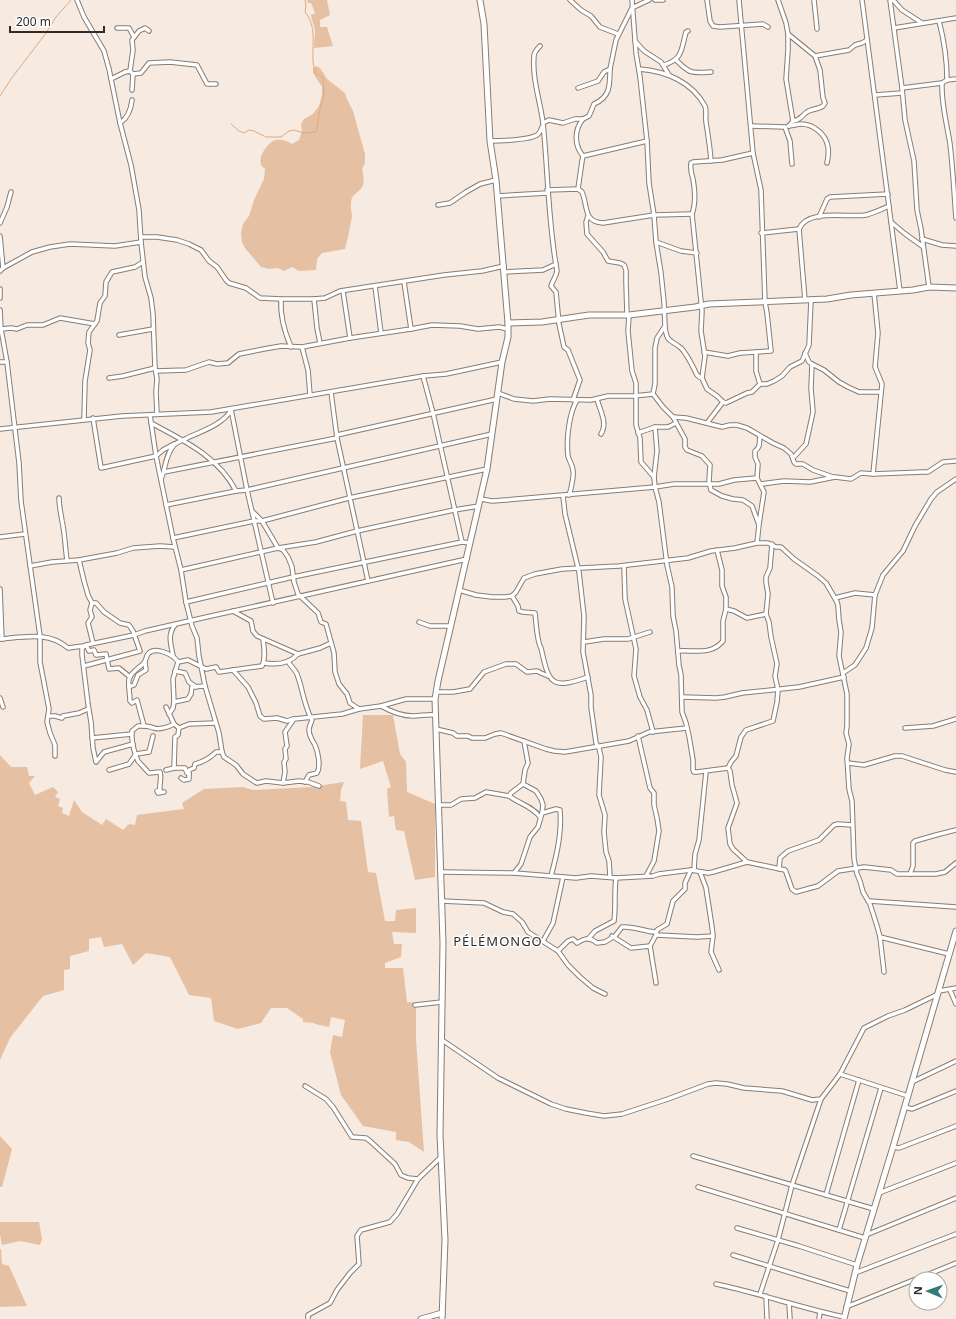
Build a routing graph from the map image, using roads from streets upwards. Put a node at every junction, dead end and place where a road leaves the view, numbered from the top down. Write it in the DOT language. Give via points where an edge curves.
graph roads {
  1 [pos="77,0"];
  2 [pos="480,0"];
  3 [pos="570,0"];
  4 [pos="632,0"];
  5 [pos="649,0"];
  6 [pos="655,0"];
  7 [pos="663,0"];
  8 [pos="707,0"];
  9 [pos="739,0"];
  10 [pos="778,0"];
  11 [pos="814,0"];
  12 [pos="862,0"];
  13 [pos="890,0"];
  14 [pos="632,8"];
  15 [pos="956,18"];
  16 [pos="939,21"];
  17 [pos="923,23"];
  18 [pos="742,25"];
  19 [pos="768,26"];
  20 [pos="117,28"];
  21 [pos="894,28"];
  22 [pos="817,29"];
  23 [pos="149,30"];
  24 [pos="688,31"];
  25 [pos="618,34"];
  26 [pos="788,34"];
  27 [pos="134,37"];
  28 [pos="867,40"];
  29 [pos="635,41"];
  30 [pos="540,46"];
  31 [pos="815,56"];
  32 [pos="676,60"];
  33 [pos="664,65"];
  34 [pos="639,69"];
  35 [pos="610,70"];
  36 [pos="711,72"];
  37 [pos="132,73"];
  38 [pos="669,75"];
  39 [pos="111,79"];
  40 [pos="956,79"];
  41 [pos="947,80"];
  42 [pos="942,83"];
  43 [pos="216,84"];
  44 [pos="578,88"];
  45 [pos="902,88"];
  46 [pos="132,90"];
  47 [pos="902,93"];
  48 [pos="875,95"];
  49 [pos="132,100"];
  50 [pos="583,119"];
  51 [pos="793,121"];
  52 [pos="120,123"];
  53 [pos="543,125"];
  54 [pos="751,126"];
  55 [pos="787,126"];
  56 [pos="490,141"];
  57 [pos="647,141"];
  58 [pos="753,153"];
  59 [pos="584,156"];
  60 [pos="711,161"];
  61 [pos="826,163"];
  62 [pos="792,164"];
  63 [pos="496,180"];
  64 [pos="578,190"];
  65 [pos="547,191"];
  66 [pos="11,192"];
  67 [pos="888,194"];
  68 [pos="497,196"];
  69 [pos="438,205"];
  70 [pos="889,206"];
  71 [pos="692,214"];
  72 [pos="654,215"];
  73 [pos="588,216"];
  74 [pos="818,217"];
  75 [pos="956,218"];
  76 [pos="891,222"];
  77 [pos="0,223"];
  78 [pos="799,229"];
  79 [pos="761,233"];
  80 [pos="0,236"];
  81 [pos="141,237"];
  82 [pos="922,239"];
  83 [pos="141,242"];
  84 [pos="656,242"];
  85 [pos="922,246"];
  86 [pos="956,246"];
  87 [pos="697,253"];
  88 [pos="144,262"];
  89 [pos="556,264"];
  90 [pos="504,266"];
  91 [pos="1,269"];
  92 [pos="504,272"];
  93 [pos="404,282"];
  94 [pos="375,286"];
  95 [pos="929,287"];
  96 [pos="956,288"];
  97 [pos="0,289"];
  98 [pos="343,291"];
  99 [pos="900,291"];
  100 [pos="0,293"];
  101 [pos="874,293"];
  102 [pos="0,298"];
  103 [pos="281,299"];
  104 [pos="314,299"];
  105 [pos="808,300"];
  106 [pos="765,302"];
  107 [pos="700,306"];
  108 [pos="0,310"];
  109 [pos="665,311"];
  110 [pos="628,315"];
  111 [pos="559,319"];
  112 [pos="94,324"];
  113 [pos="508,326"];
  114 [pos="665,326"];
  115 [pos="1,328"];
  116 [pos="153,329"];
  117 [pos="411,329"];
  118 [pos="381,333"];
  119 [pos="119,335"];
  120 [pos="350,338"];
  121 [pos="320,343"];
  122 [pos="291,347"];
  123 [pos="302,347"];
  124 [pos="704,352"];
  125 [pos="756,352"];
  126 [pos="805,353"];
  127 [pos="0,362"];
  128 [pos="7,362"];
  129 [pos="502,362"];
  130 [pos="812,364"];
  131 [pos="155,370"];
  132 [pos="423,376"];
  133 [pos="109,378"];
  134 [pos="702,378"];
  135 [pos="760,384"];
  136 [pos="330,392"];
  137 [pos="881,392"];
  138 [pos="498,393"];
  139 [pos="653,394"];
  140 [pos="310,395"];
  141 [pos="637,396"];
  142 [pos="497,399"];
  143 [pos="597,399"];
  144 [pos="575,400"];
  145 [pos="723,402"];
  146 [pos="231,409"];
  147 [pos="434,413"];
  148 [pos="157,414"];
  149 [pos="150,415"];
  150 [pos="673,417"];
  151 [pos="93,418"];
  152 [pos="84,419"];
  153 [pos="151,423"];
  154 [pos="676,423"];
  155 [pos="707,423"];
  156 [pos="14,426"];
  157 [pos="656,427"];
  158 [pos="0,429"];
  159 [pos="638,432"];
  160 [pos="492,434"];
  161 [pos="601,434"];
  162 [pos="337,436"];
  163 [pos="760,436"];
  164 [pos="184,440"];
  165 [pos="174,444"];
  166 [pos="440,446"];
  167 [pos="156,456"];
  168 [pos="241,458"];
  169 [pos="793,458"];
  170 [pos="956,461"];
  171 [pos="214,462"];
  172 [pos="343,469"];
  173 [pos="487,469"];
  174 [pos="164,472"];
  175 [pos="873,474"];
  176 [pos="654,477"];
  177 [pos="835,477"];
  178 [pos="448,478"];
  179 [pos="757,478"];
  180 [pos="956,479"];
  181 [pos="161,480"];
  182 [pos="761,484"];
  183 [pos="709,485"];
  184 [pos="656,487"];
  185 [pos="248,490"];
  186 [pos="236,491"];
  187 [pos="569,495"];
  188 [pos="563,496"];
  189 [pos="59,498"];
  190 [pos="349,498"];
  191 [pos="480,499"];
  192 [pos="166,505"];
  193 [pos="479,506"];
  194 [pos="454,510"];
  195 [pos="253,512"];
  196 [pos="254,521"];
  197 [pos="262,521"];
  198 [pos="759,525"];
  199 [pos="357,531"];
  200 [pos="25,534"];
  201 [pos="0,537"];
  202 [pos="173,538"];
  203 [pos="462,542"];
  204 [pos="470,543"];
  205 [pos="757,543"];
  206 [pos="772,544"];
  207 [pos="175,547"];
  208 [pos="278,548"];
  209 [pos="717,550"];
  210 [pos="261,552"];
  211 [pos="467,559"];
  212 [pos="67,560"];
  213 [pos="79,560"];
  214 [pos="666,560"];
  215 [pos="365,563"];
  216 [pos="30,566"];
  217 [pos="624,566"];
  218 [pos="579,569"];
  219 [pos="181,570"];
  220 [pos="293,577"];
  221 [pos="368,581"];
  222 [pos="268,584"];
  223 [pos="0,589"];
  224 [pos="459,590"];
  225 [pos="874,595"];
  226 [pos="512,596"];
  227 [pos="301,597"];
  228 [pos="835,598"];
  229 [pos="186,602"];
  230 [pos="92,603"];
  231 [pos="273,603"];
  232 [pos="726,609"];
  233 [pos="233,611"];
  234 [pos="766,614"];
  235 [pos="191,621"];
  236 [pos="419,622"];
  237 [pos="175,625"];
  238 [pos="451,626"];
  239 [pos="650,632"];
  240 [pos="134,635"];
  241 [pos="40,636"];
  242 [pos="633,637"];
  243 [pos="1,639"];
  244 [pos="263,639"];
  245 [pos="584,642"];
  246 [pos="93,643"];
  247 [pos="331,643"];
  248 [pos="85,646"];
  249 [pos="140,651"];
  250 [pos="678,651"];
  251 [pos="150,653"];
  252 [pos="298,654"];
  253 [pos="173,656"];
  254 [pos="107,660"];
  255 [pos="288,661"];
  256 [pos="145,662"];
  257 [pos="178,662"];
  258 [pos="264,663"];
  259 [pos="84,666"];
  260 [pos="201,666"];
  261 [pos="233,670"];
  262 [pos="175,671"];
  263 [pos="843,675"];
  264 [pos="548,676"];
  265 [pos="130,677"];
  266 [pos="588,677"];
  267 [pos="129,686"];
  268 [pos="205,686"];
  269 [pos="196,687"];
  270 [pos="778,690"];
  271 [pos="436,692"];
  272 [pos="682,696"];
  273 [pos="0,698"];
  274 [pos="435,699"];
  275 [pos="174,702"];
  276 [pos="381,706"];
  277 [pos="3,707"];
  278 [pos="166,707"];
  279 [pos="359,709"];
  280 [pos="88,710"];
  281 [pos="169,714"];
  282 [pos="436,715"];
  283 [pos="48,716"];
  284 [pos="310,717"];
  285 [pos="294,719"];
  286 [pos="956,719"];
  287 [pos="215,723"];
  288 [pos="174,724"];
  289 [pos="144,726"];
  290 [pos="179,728"];
  291 [pos="687,728"];
  292 [pos="905,728"];
  293 [pos="436,729"];
  294 [pos="653,732"];
  295 [pos="132,734"];
  296 [pos="153,736"];
  297 [pos="638,736"];
  298 [pos="92,738"];
  299 [pos="524,741"];
  300 [pos="133,744"];
  301 [pos="598,746"];
  302 [pos="222,752"];
  303 [pos="136,754"];
  304 [pos="56,756"];
  305 [pos="848,763"];
  306 [pos="174,768"];
  307 [pos="728,768"];
  308 [pos="109,770"];
  309 [pos="166,770"];
  310 [pos="706,772"];
  311 [pos="956,772"];
  312 [pos="189,774"];
  313 [pos="181,778"];
  314 [pos="305,782"];
  315 [pos="283,783"];
  316 [pos="523,784"];
  317 [pos="319,786"];
  318 [pos="164,792"];
  319 [pos="509,796"];
  320 [pos="439,805"];
  321 [pos="542,812"];
  322 [pos="540,817"];
  323 [pos="852,825"];
  324 [pos="956,830"];
  325 [pos="747,862"];
  326 [pos="956,862"];
  327 [pos="779,869"];
  328 [pos="856,869"];
  329 [pos="692,870"];
  330 [pos="441,872"];
  331 [pos="700,872"];
  332 [pos="514,873"];
  333 [pos="910,874"];
  334 [pos="551,876"];
  335 [pos="646,876"];
  336 [pos="563,877"];
  337 [pos="610,877"];
  338 [pos="616,878"];
  339 [pos="442,901"];
  340 [pos="869,901"];
  341 [pos="956,907"];
  342 [pos="956,931"];
  343 [pos="656,934"];
  344 [pos="612,936"];
  345 [pos="713,936"];
  346 [pos="880,937"];
  347 [pos="588,938"];
  348 [pos="543,941"];
  349 [pos="650,946"];
  350 [pos="558,951"];
  351 [pos="949,954"];
  352 [pos="719,970"];
  353 [pos="884,972"];
  354 [pos="656,983"];
  355 [pos="956,988"];
  356 [pos="950,990"];
  357 [pos="939,992"];
  358 [pos="604,994"];
  359 [pos="442,1002"];
  360 [pos="956,1004"];
  361 [pos="415,1005"];
  362 [pos="442,1040"];
  363 [pos="956,1060"];
  364 [pos="840,1074"];
  365 [pos="859,1080"];
  366 [pos="911,1082"];
  367 [pos="305,1086"];
  368 [pos="881,1088"];
  369 [pos="956,1091"];
  370 [pos="908,1096"];
  371 [pos="821,1099"];
  372 [pos="905,1107"];
  373 [pos="956,1126"];
  374 [pos="893,1147"];
  375 [pos="693,1156"];
  376 [pos="440,1158"];
  377 [pos="956,1163"];
  378 [pos="418,1179"];
  379 [pos="792,1185"];
  380 [pos="698,1187"];
  381 [pos="879,1193"];
  382 [pos="826,1195"];
  383 [pos="956,1198"];
  384 [pos="848,1202"];
  385 [pos="874,1209"];
  386 [pos="785,1213"];
  387 [pos="737,1228"];
  388 [pos="839,1230"];
  389 [pos="956,1234"];
  390 [pos="866,1236"];
  391 [pos="778,1240"];
  392 [pos="733,1255"];
  393 [pos="956,1264"];
  394 [pos="857,1265"];
  395 [pos="769,1266"];
  396 [pos="937,1271"];
  397 [pos="855,1274"];
  398 [pos="908,1282"];
  399 [pos="716,1284"];
  400 [pos="850,1291"];
  401 [pos="760,1294"];
  402 [pos="766,1296"];
  403 [pos="789,1303"];
  404 [pos="846,1307"];
  405 [pos="820,1312"];
  406 [pos="442,1313"];
  407 [pos="844,1318"];
  408 [pos="308,1319"];
  409 [pos="421,1319"];
  410 [pos="442,1319"];
  411 [pos="767,1319"];
  412 [pos="790,1319"];
  413 [pos="819,1319"];
  1 -- 39 [label="street" via="104,51"];
  2 -- 56 [label="street" via="485,31"];
  3 -- 25 [label="street" via="591,16 600,27"];
  4 -- 14 [label="street"];
  5 -- 14 [label="street"];
  6 -- 7 [label="street"];
  8 -- 18 [label="street" via="713,26"];
  9 -- 18 [label="street"];
  10 -- 26 [label="street"];
  11 -- 22 [label="street"];
  12 -- 28 [label="street"];
  13 -- 17 [label="street"];
  13 -- 21 [label="street"];
  14 -- 25 [label="street"];
  14 -- 29 [label="street"];
  15 -- 16 [label="street"];
  16 -- 17 [label="street"];
  16 -- 41 [label="street" via="946,56"];
  17 -- 21 [label="street"];
  18 -- 19 [label="street"];
  18 -- 54 [label="street"];
  20 -- 27 [label="street" via="129,28"];
  21 -- 45 [label="street"];
  23 -- 27 [label="street" via="142,29"];
  24 -- 32 [label="street"];
  25 -- 35 [label="street"];
  26 -- 31 [label="street"];
  26 -- 51 [label="street" via="786,79"];
  27 -- 37 [label="street"];
  28 -- 31 [label="street" via="849,50"];
  28 -- 48 [label="street"];
  29 -- 33 [label="street"];
  29 -- 34 [label="street"];
  30 -- 53 [label="street" via="534,55 534,63 535,84"];
  31 -- 51 [label="street" via="825,103"];
  32 -- 33 [label="street"];
  32 -- 36 [label="street" via="688,71"];
  33 -- 38 [label="street"];
  34 -- 38 [label="street"];
  34 -- 57 [label="street"];
  35 -- 44 [label="street" via="604,72 598,81"];
  35 -- 50 [label="street" via="609,87 605,98 594,104 589,116"];
  37 -- 39 [label="street" via="125,72"];
  37 -- 43 [label="street" via="141,72 153,62 195,64 207,84"];
  37 -- 46 [label="street"];
  38 -- 60 [label="street" via="696,93 706,110"];
  39 -- 52 [label="street"];
  40 -- 41 [label="street"];
  41 -- 42 [label="street"];
  42 -- 45 [label="street"];
  42 -- 75 [label="street"];
  45 -- 47 [label="street"];
  47 -- 48 [label="street"];
  47 -- 82 [label="street" via="914,161 916,210"];
  48 -- 67 [label="street"];
  49 -- 52 [label="street" via="129,112"];
  50 -- 53 [label="street" via="563,123 549,120"];
  50 -- 59 [label="street" via="579,124 576,138 579,150"];
  51 -- 55 [label="street"];
  52 -- 81 [label="street" via="131,165"];
  53 -- 56 [label="street" via="535,137"];
  53 -- 65 [label="street"];
  54 -- 55 [label="street"];
  54 -- 58 [label="street"];
  55 -- 61 [label="street" via="801,124 816,128 828,147"];
  55 -- 62 [label="street"];
  56 -- 63 [label="street"];
  57 -- 59 [label="street"];
  57 -- 72 [label="street"];
  58 -- 60 [label="street"];
  58 -- 79 [label="street" via="760,185"];
  59 -- 64 [label="street"];
  60 -- 71 [label="street" via="691,164 694,207"];
  63 -- 68 [label="street"];
  63 -- 69 [label="street" via="480,184 450,203"];
  64 -- 65 [label="street"];
  64 -- 73 [label="street" via="582,192"];
  65 -- 68 [label="street"];
  65 -- 89 [label="street"];
  66 -- 77 [label="street"];
  67 -- 70 [label="street"];
  67 -- 74 [label="street" via="830,197"];
  68 -- 90 [label="street"];
  70 -- 74 [label="street" via="865,215"];
  70 -- 76 [label="street"];
  71 -- 72 [label="street"];
  71 -- 87 [label="street"];
  72 -- 73 [label="street" via="603,223 592,221"];
  72 -- 84 [label="street"];
  73 -- 110 [label="street" via="587,234 608,261 624,265"];
  74 -- 78 [label="street" via="803,223"];
  76 -- 85 [label="street"];
  76 -- 99 [label="street"];
  78 -- 79 [label="street"];
  78 -- 105 [label="street"];
  79 -- 106 [label="street"];
  80 -- 91 [label="street"];
  81 -- 83 [label="street"];
  81 -- 103 [label="street" via="157,237 189,244 201,250 229,283 246,288 260,298"];
  82 -- 85 [label="street"];
  82 -- 86 [label="street"];
  83 -- 88 [label="street"];
  83 -- 91 [label="street" via="115,246 70,244 50,247 32,252"];
  84 -- 87 [label="street" via="681,251"];
  84 -- 109 [label="street"];
  85 -- 95 [label="street"];
  87 -- 107 [label="street"];
  88 -- 112 [label="street" via="135,267 112,272 106,282 105,296 100,303 97,321"];
  88 -- 116 [label="street" via="151,298"];
  89 -- 92 [label="street" via="543,270"];
  89 -- 111 [label="street" via="556,276 551,286 556,292"];
  90 -- 92 [label="street"];
  90 -- 93 [label="street"];
  92 -- 113 [label="street"];
  93 -- 94 [label="street"];
  93 -- 117 [label="street"];
  94 -- 98 [label="street"];
  94 -- 118 [label="street"];
  95 -- 96 [label="street"];
  95 -- 99 [label="street"];
  97 -- 100 [label="street"];
  98 -- 104 [label="street"];
  98 -- 120 [label="street"];
  99 -- 101 [label="street"];
  100 -- 102 [label="street"];
  101 -- 105 [label="street"];
  101 -- 137 [label="street" via="878,333 875,368 882,384"];
  103 -- 104 [label="street"];
  103 -- 122 [label="street" via="281,310"];
  104 -- 121 [label="street"];
  105 -- 106 [label="street"];
  105 -- 126 [label="street" via="809,345"];
  106 -- 107 [label="street"];
  106 -- 125 [label="street" via="771,351"];
  107 -- 109 [label="street"];
  107 -- 124 [label="street"];
  108 -- 115 [label="street"];
  109 -- 110 [label="street"];
  109 -- 114 [label="street"];
  110 -- 111 [label="street" via="589,315"];
  110 -- 141 [label="street" via="631,363"];
  111 -- 113 [label="street"];
  111 -- 144 [label="street" via="564,348 568,350 580,380"];
  112 -- 115 [label="street" via="60,318 43,325 27,325 17,329"];
  112 -- 152 [label="street" via="88,338 90,350"];
  113 -- 117 [label="street" via="478,329 432,325"];
  113 -- 129 [label="street"];
  114 -- 134 [label="street" via="667,338 681,349 697,375"];
  114 -- 139 [label="street" via="656,342"];
  115 -- 128 [label="street"];
  116 -- 119 [label="street"];
  116 -- 131 [label="street"];
  117 -- 118 [label="street"];
  118 -- 120 [label="street"];
  120 -- 121 [label="street"];
  121 -- 123 [label="street"];
  122 -- 123 [label="street"];
  122 -- 131 [label="street" via="281,346 238,354 228,363 209,362 186,370"];
  123 -- 140 [label="street" via="308,370"];
  124 -- 125 [label="street" via="728,356"];
  124 -- 134 [label="street"];
  125 -- 135 [label="street" via="756,371"];
  126 -- 130 [label="street"];
  126 -- 135 [label="street" via="802,361 782,376 767,384"];
  127 -- 128 [label="street"];
  128 -- 156 [label="street"];
  129 -- 132 [label="street" via="446,374"];
  129 -- 138 [label="street"];
  130 -- 137 [label="street" via="859,392"];
  130 -- 169 [label="street" via="812,412 806,444"];
  131 -- 133 [label="street"];
  131 -- 148 [label="street"];
  132 -- 136 [label="street"];
  132 -- 147 [label="street"];
  134 -- 145 [label="street" via="707,389"];
  135 -- 145 [label="street" via="752,392"];
  136 -- 140 [label="street"];
  136 -- 162 [label="street"];
  137 -- 175 [label="street"];
  138 -- 142 [label="street"];
  138 -- 144 [label="street" via="525,401"];
  139 -- 141 [label="street"];
  139 -- 150 [label="street"];
  140 -- 146 [label="street"];
  141 -- 143 [label="street" via="608,396"];
  141 -- 159 [label="street"];
  142 -- 147 [label="street"];
  142 -- 160 [label="street"];
  143 -- 144 [label="street"];
  143 -- 161 [label="street" via="605,423"];
  144 -- 187 [label="street" via="568,432 568,456 574,475"];
  145 -- 155 [label="street"];
  146 -- 148 [label="street" via="202,413"];
  146 -- 164 [label="street" via="228,415 210,428"];
  146 -- 168 [label="street"];
  147 -- 162 [label="street"];
  147 -- 166 [label="street"];
  148 -- 149 [label="street"];
  149 -- 151 [label="street"];
  149 -- 153 [label="street"];
  150 -- 154 [label="street"];
  150 -- 155 [label="street"];
  151 -- 152 [label="street"];
  151 -- 167 [label="street" via="101,468"];
  152 -- 156 [label="street"];
  153 -- 164 [label="street"];
  153 -- 167 [label="street"];
  154 -- 157 [label="street" via="668,427"];
  154 -- 183 [label="street" via="687,450 702,456 710,465"];
  155 -- 163 [label="street" via="722,427 737,425"];
  156 -- 158 [label="street"];
  156 -- 200 [label="street"];
  157 -- 159 [label="street"];
  157 -- 176 [label="street" via="657,459"];
  159 -- 176 [label="street" via="641,462"];
  160 -- 166 [label="street"];
  160 -- 173 [label="street"];
  162 -- 168 [label="street"];
  162 -- 172 [label="street"];
  163 -- 169 [label="street" via="784,448"];
  163 -- 179 [label="street" via="760,444 755,451 758,464"];
  164 -- 165 [label="street"];
  164 -- 171 [label="street"];
  165 -- 167 [label="street"];
  165 -- 174 [label="street" via="167,456"];
  166 -- 172 [label="street"];
  166 -- 178 [label="street"];
  167 -- 181 [label="street"];
  168 -- 171 [label="street"];
  168 -- 185 [label="street"];
  169 -- 177 [label="street" via="796,464 803,464"];
  170 -- 175 [label="street" via="943,462 928,472"];
  171 -- 174 [label="street"];
  171 -- 186 [label="street" via="225,473"];
  172 -- 185 [label="street"];
  172 -- 190 [label="street"];
  173 -- 178 [label="street"];
  173 -- 191 [label="street"];
  174 -- 181 [label="street"];
  175 -- 177 [label="street" via="860,473 851,479"];
  176 -- 184 [label="street"];
  177 -- 182 [label="street" via="810,482 784,481"];
  178 -- 190 [label="street"];
  178 -- 194 [label="street"];
  179 -- 182 [label="street"];
  179 -- 183 [label="street"];
  180 -- 225 [label="street" via="931,499 903,551 886,571"];
  181 -- 192 [label="street"];
  182 -- 198 [label="street" via="764,492"];
  183 -- 184 [label="street" via="674,484"];
  183 -- 198 [label="street" via="711,490 718,494 743,500 752,506"];
  184 -- 187 [label="street"];
  184 -- 214 [label="street"];
  185 -- 186 [label="street"];
  185 -- 195 [label="street"];
  186 -- 192 [label="street"];
  187 -- 188 [label="street"];
  188 -- 191 [label="street" via="492,501"];
  188 -- 218 [label="street"];
  189 -- 212 [label="street"];
  190 -- 197 [label="street"];
  190 -- 199 [label="street"];
  191 -- 193 [label="street"];
  192 -- 202 [label="street"];
  193 -- 194 [label="street"];
  193 -- 204 [label="street"];
  194 -- 199 [label="street"];
  194 -- 203 [label="street"];
  195 -- 196 [label="street"];
  195 -- 197 [label="street"];
  196 -- 197 [label="street"];
  196 -- 202 [label="street"];
  196 -- 210 [label="street"];
  197 -- 208 [label="street"];
  198 -- 205 [label="street"];
  199 -- 208 [label="street" via="316,542"];
  199 -- 215 [label="street"];
  200 -- 201 [label="street"];
  200 -- 216 [label="street"];
  202 -- 207 [label="street"];
  203 -- 204 [label="street"];
  203 -- 215 [label="street"];
  204 -- 211 [label="street"];
  205 -- 206 [label="street"];
  205 -- 209 [label="street"];
  206 -- 228 [label="street" via="781,547 818,576 826,583"];
  206 -- 234 [label="street" via="770,568 766,577"];
  207 -- 213 [label="street" via="133,548"];
  207 -- 219 [label="street"];
  208 -- 210 [label="street"];
  208 -- 220 [label="street" via="288,557"];
  209 -- 214 [label="street" via="688,558"];
  209 -- 232 [label="street" via="722,570 722,586 726,595"];
  210 -- 219 [label="street"];
  210 -- 222 [label="street"];
  211 -- 221 [label="street"];
  211 -- 224 [label="street"];
  212 -- 213 [label="street"];
  212 -- 216 [label="street"];
  213 -- 230 [label="street"];
  214 -- 217 [label="street"];
  214 -- 250 [label="street" via="672,588"];
  215 -- 220 [label="street"];
  215 -- 221 [label="street"];
  216 -- 241 [label="street"];
  217 -- 218 [label="street"];
  217 -- 242 [label="street" via="625,599"];
  218 -- 226 [label="street" via="562,569 526,576"];
  218 -- 245 [label="street"];
  219 -- 229 [label="street"];
  220 -- 222 [label="street"];
  220 -- 227 [label="street"];
  221 -- 227 [label="street"];
  222 -- 229 [label="street"];
  222 -- 231 [label="street"];
  223 -- 243 [label="street"];
  224 -- 226 [label="street" via="492,597"];
  224 -- 238 [label="street"];
  225 -- 228 [label="street" via="855,593"];
  225 -- 263 [label="street" via="872,628 866,648 855,665"];
  226 -- 264 [label="street" via="519,611 535,613 538,644"];
  227 -- 231 [label="street"];
  227 -- 247 [label="street" via="318,613 321,622 326,624"];
  228 -- 263 [label="street" via="841,632 840,656"];
  229 -- 235 [label="street"];
  230 -- 240 [label="street" via="96,603 120,623 130,625"];
  230 -- 246 [label="street" via="92,617 88,623"];
  231 -- 233 [label="street"];
  232 -- 234 [label="street" via="747,618"];
  232 -- 250 [label="street" via="721,644 709,651"];
  233 -- 235 [label="street"];
  233 -- 244 [label="street" via="251,621 253,631"];
  234 -- 270 [label="street" via="776,659 775,676"];
  235 -- 237 [label="street"];
  235 -- 260 [label="street" via="197,638"];
  236 -- 238 [label="street" via="430,626"];
  237 -- 240 [label="street"];
  237 -- 253 [label="street" via="170,637"];
  238 -- 271 [label="street"];
  239 -- 242 [label="street"];
  240 -- 246 [label="street"];
  240 -- 249 [label="street"];
  241 -- 243 [label="street"];
  241 -- 248 [label="street" via="54,639 68,648"];
  241 -- 283 [label="street" via="40,662 49,709"];
  242 -- 245 [label="street"];
  242 -- 294 [label="street" via="636,649 634,676"];
  244 -- 252 [label="street"];
  244 -- 258 [label="street"];
  245 -- 266 [label="street" via="583,652"];
  246 -- 248 [label="street"];
  247 -- 252 [label="street"];
  247 -- 279 [label="street" via="339,684 350,703"];
  248 -- 254 [label="street" via="89,651 94,650 96,655 106,654"];
  248 -- 259 [label="street" via="82,650"];
  249 -- 251 [label="street"];
  249 -- 254 [label="street"];
  250 -- 272 [label="street"];
  251 -- 253 [label="street" via="162,651"];
  251 -- 256 [label="street"];
  252 -- 255 [label="street"];
  253 -- 257 [label="street"];
  254 -- 259 [label="street"];
  254 -- 265 [label="street" via="109,669 119,668"];
  255 -- 258 [label="street"];
  255 -- 284 [label="street" via="297,672"];
  256 -- 265 [label="street"];
  256 -- 267 [label="street" via="146,670 138,675 134,685"];
  257 -- 260 [label="street" via="188,660"];
  257 -- 262 [label="street"];
  258 -- 261 [label="street" via="255,668"];
  259 -- 280 [label="street"];
  260 -- 261 [label="street" via="206,669 216,667 219,672"];
  260 -- 268 [label="street"];
  261 -- 285 [label="street" via="248,687 260,716 264,719"];
  262 -- 269 [label="street" via="185,674 189,682"];
  262 -- 275 [label="street"];
  263 -- 270 [label="street" via="811,685"];
  263 -- 305 [label="street" via="847,694"];
  264 -- 266 [label="street" via="561,684"];
  264 -- 271 [label="street" via="537,671 527,672 516,664 509,663 484,672 470,689"];
  265 -- 267 [label="street"];
  266 -- 301 [label="street"];
  267 -- 289 [label="street" via="130,701 132,703 138,700"];
  268 -- 269 [label="street"];
  268 -- 287 [label="street"];
  269 -- 275 [label="street" via="192,688 188,699"];
  270 -- 272 [label="street" via="716,698"];
  270 -- 307 [label="street" via="773,721 746,730 741,737 736,756"];
  271 -- 274 [label="street"];
  272 -- 291 [label="street" via="682,712"];
  273 -- 277 [label="street"];
  274 -- 276 [label="street" via="406,699"];
  274 -- 282 [label="street"];
  275 -- 281 [label="street"];
  276 -- 279 [label="street"];
  276 -- 282 [label="street" via="410,716"];
  278 -- 281 [label="street"];
  279 -- 284 [label="street" via="342,714"];
  280 -- 283 [label="street" via="62,718"];
  280 -- 298 [label="street"];
  281 -- 288 [label="street"];
  282 -- 293 [label="street"];
  283 -- 304 [label="street" via="47,722"];
  284 -- 285 [label="street"];
  284 -- 314 [label="street" via="310,738 315,746 319,770 309,775"];
  285 -- 315 [label="street" via="285,732 286,772"];
  286 -- 292 [label="street" via="933,726"];
  287 -- 290 [label="street" via="189,724"];
  287 -- 302 [label="street"];
  288 -- 289 [label="street" via="154,728"];
  288 -- 290 [label="street"];
  289 -- 295 [label="street" via="138,726"];
  290 -- 306 [label="street" via="175,737"];
  291 -- 294 [label="street"];
  291 -- 310 [label="street" via="693,771"];
  293 -- 299 [label="street" via="457,736 485,738 501,734"];
  293 -- 320 [label="street"];
  294 -- 297 [label="street"];
  295 -- 298 [label="street"];
  295 -- 300 [label="street"];
  296 -- 303 [label="street" via="149,752"];
  297 -- 301 [label="street" via="629,741"];
  297 -- 335 [label="street" via="650,788 654,793 659,826 654,861"];
  298 -- 300 [label="street" via="96,762 104,752"];
  299 -- 301 [label="street" via="554,751 574,751"];
  299 -- 316 [label="street" via="528,763"];
  300 -- 303 [label="street"];
  301 -- 337 [label="street" via="601,757 599,795 605,816"];
  302 -- 312 [label="street" via="216,752 195,764 194,768 189,770"];
  302 -- 315 [label="street" via="227,760 252,781"];
  303 -- 308 [label="street" via="129,764"];
  303 -- 318 [label="street" via="139,762 149,773 160,772 162,779 160,790 157,791"];
  305 -- 311 [label="street" via="864,765 902,756"];
  305 -- 323 [label="street"];
  306 -- 309 [label="street"];
  306 -- 312 [label="street" via="185,768"];
  307 -- 310 [label="street"];
  307 -- 325 [label="street" via="737,803 728,828 730,844"];
  310 -- 329 [label="street" via="699,840"];
  312 -- 313 [label="street" via="189,779"];
  314 -- 315 [label="street"];
  314 -- 317 [label="street"];
  316 -- 319 [label="street"];
  316 -- 321 [label="street" via="536,791 543,805"];
  319 -- 320 [label="street" via="486,792 475,798 461,799 451,805"];
  319 -- 322 [label="street" via="537,812"];
  320 -- 330 [label="street"];
  321 -- 322 [label="street"];
  321 -- 334 [label="street" via="560,810 558,848"];
  322 -- 332 [label="street" via="521,864"];
  323 -- 327 [label="street" via="834,825 819,840 788,851 780,858"];
  323 -- 328 [label="street"];
  324 -- 333 [label="street" via="915,841"];
  325 -- 327 [label="street"];
  325 -- 331 [label="street" via="713,872"];
  326 -- 333 [label="street" via="942,873"];
  327 -- 328 [label="street" via="786,872 792,889 796,892 818,886 838,871"];
  328 -- 333 [label="street" via="864,867"];
  328 -- 340 [label="street" via="863,892"];
  329 -- 331 [label="street"];
  329 -- 335 [label="street"];
  329 -- 343 [label="street" via="685,883 685,889 673,901 667,924 657,930"];
  330 -- 332 [label="street"];
  330 -- 339 [label="street"];
  331 -- 345 [label="street" via="706,888"];
  332 -- 334 [label="street"];
  334 -- 336 [label="street"];
  335 -- 338 [label="street"];
  336 -- 337 [label="street"];
  336 -- 348 [label="street" via="553,923"];
  337 -- 338 [label="street"];
  338 -- 347 [label="street" via="614,921"];
  339 -- 348 [label="street" via="484,903 503,912 510,912 522,922 528,932"];
  339 -- 359 [label="street"];
  340 -- 341 [label="street"];
  340 -- 346 [label="street"];
  342 -- 351 [label="street"];
  343 -- 344 [label="street" via="637,928 622,927 615,936"];
  343 -- 345 [label="street"];
  343 -- 349 [label="street"];
  344 -- 347 [label="street" via="605,942 597,943"];
  344 -- 349 [label="street" via="631,948"];
  345 -- 352 [label="street" via="711,952"];
  346 -- 351 [label="street"];
  346 -- 353 [label="street"];
  347 -- 350 [label="street" via="577,943 573,939 568,941"];
  348 -- 350 [label="street"];
  349 -- 354 [label="street"];
  350 -- 358 [label="street" via="574,972"];
  351 -- 357 [label="street"];
  355 -- 356 [label="street"];
  356 -- 357 [label="street"];
  356 -- 360 [label="street"];
  357 -- 364 [label="street" via="864,1028"];
  357 -- 366 [label="street"];
  359 -- 361 [label="street"];
  359 -- 362 [label="street"];
  362 -- 371 [label="street" via="498,1078 551,1104 604,1116 622,1114 716,1083 782,1092 812,1100"];
  362 -- 376 [label="street"];
  363 -- 366 [label="street"];
  364 -- 365 [label="street"];
  364 -- 371 [label="street"];
  365 -- 368 [label="street"];
  365 -- 382 [label="street"];
  366 -- 370 [label="street"];
  367 -- 378 [label="street" via="326,1099 352,1137 366,1138 395,1164 398,1173 403,1177"];
  368 -- 370 [label="street"];
  368 -- 384 [label="street"];
  369 -- 372 [label="street" via="912,1109"];
  370 -- 372 [label="street"];
  371 -- 379 [label="street"];
  372 -- 374 [label="street"];
  373 -- 374 [label="street" via="899,1148"];
  374 -- 381 [label="street"];
  375 -- 379 [label="street"];
  376 -- 378 [label="street"];
  376 -- 406 [label="street" via="445,1240"];
  377 -- 381 [label="street"];
  378 -- 408 [label="street" via="390,1222 361,1230 357,1236 359,1264 337,1290 330,1303 308,1315"];
  379 -- 382 [label="street"];
  379 -- 386 [label="street"];
  380 -- 386 [label="street"];
  381 -- 385 [label="street"];
  382 -- 384 [label="street"];
  383 -- 390 [label="street"];
  384 -- 385 [label="street"];
  384 -- 388 [label="street"];
  385 -- 390 [label="street"];
  386 -- 388 [label="street"];
  386 -- 391 [label="street"];
  387 -- 391 [label="street"];
  388 -- 390 [label="street"];
  389 -- 397 [label="street"];
  390 -- 394 [label="street"];
  391 -- 394 [label="street"];
  391 -- 395 [label="street"];
  392 -- 395 [label="street"];
  393 -- 396 [label="street"];
  394 -- 397 [label="street"];
  395 -- 400 [label="street"];
  395 -- 401 [label="street"];
  397 -- 400 [label="street"];
  398 -- 404 [label="street"];
  399 -- 401 [label="street"];
  400 -- 404 [label="street"];
  401 -- 402 [label="street"];
  402 -- 403 [label="street"];
  402 -- 411 [label="street"];
  403 -- 405 [label="street"];
  403 -- 412 [label="street"];
  404 -- 407 [label="street"];
  405 -- 407 [label="street"];
  405 -- 413 [label="street"];
  406 -- 409 [label="street"];
  406 -- 410 [label="street"];
}
